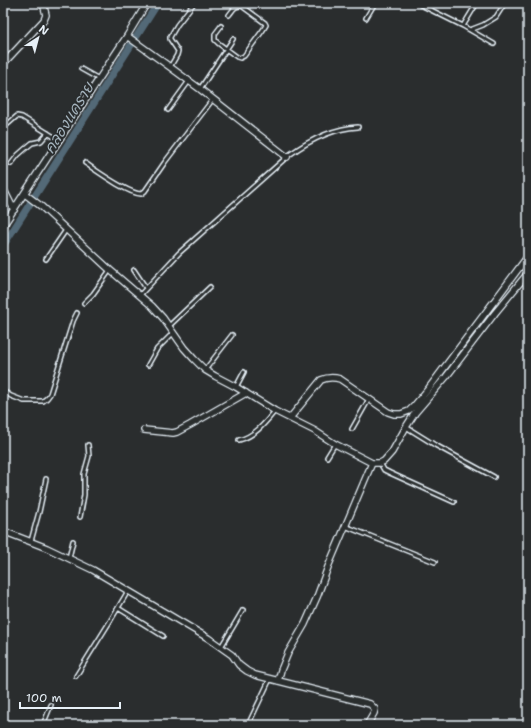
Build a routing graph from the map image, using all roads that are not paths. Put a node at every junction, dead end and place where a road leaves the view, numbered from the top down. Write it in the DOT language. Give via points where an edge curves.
graph roads {
  1 [pos="43,3"];
  2 [pos="147,3"];
  3 [pos="194,3"];
  4 [pos="375,3"];
  5 [pos="417,3"];
  6 [pos="477,3"];
  7 [pos="504,3"];
  8 [pos="229,15"];
  9 [pos="366,18"];
  10 [pos="221,26"];
  11 [pos="463,26"];
  12 [pos="470,30"];
  13 [pos="129,38"];
  14 [pos="232,39"];
  15 [pos="494,44"];
  16 [pos="226,49"];
  17 [pos="3,64"];
  18 [pos="170,67"];
  19 [pos="81,69"];
  20 [pos="99,79"];
  21 [pos="189,81"];
  22 [pos="200,89"];
  23 [pos="213,99"];
  24 [pos="168,110"];
  25 [pos="8,124"];
  26 [pos="358,127"];
  27 [pos="48,133"];
  28 [pos="59,140"];
  29 [pos="287,157"];
  30 [pos="85,163"];
  31 [pos="11,164"];
  32 [pos="3,188"];
  33 [pos="25,194"];
  34 [pos="14,210"];
  35 [pos="3,226"];
  36 [pos="66,230"];
  37 [pos="528,256"];
  38 [pos="46,259"];
  39 [pos="110,270"];
  40 [pos="134,270"];
  41 [pos="528,273"];
  42 [pos="146,288"];
  43 [pos="210,288"];
  44 [pos="140,295"];
  45 [pos="84,303"];
  46 [pos="77,313"];
  47 [pos="169,326"];
  48 [pos="173,332"];
  49 [pos="232,335"];
  50 [pos="148,365"];
  51 [pos="205,370"];
  52 [pos="244,372"];
  53 [pos="236,387"];
  54 [pos="3,391"];
  55 [pos="246,393"];
  56 [pos="369,399"];
  57 [pos="275,411"];
  58 [pos="290,418"];
  59 [pos="406,427"];
  60 [pos="352,429"];
  61 [pos="144,430"];
  62 [pos="240,440"];
  63 [pos="335,444"];
  64 [pos="88,445"];
  65 [pos="327,457"];
  66 [pos="372,463"];
  67 [pos="380,463"];
  68 [pos="494,477"];
  69 [pos="46,479"];
  70 [pos="454,502"];
  71 [pos="80,517"];
  72 [pos="345,526"];
  73 [pos="3,531"];
  74 [pos="73,541"];
  75 [pos="31,542"];
  76 [pos="68,558"];
  77 [pos="435,562"];
  78 [pos="128,591"];
  79 [pos="118,608"];
  80 [pos="243,610"];
  81 [pos="163,636"];
  82 [pos="221,647"];
  83 [pos="76,676"];
  84 [pos="270,679"];
  85 [pos="278,681"];
  86 [pos="51,705"];
  87 [pos="43,725"];
  88 [pos="248,725"];
  89 [pos="367,725"];
  1 -- 17 [label="street" via="46,15 44,20"];
  2 -- 13 [label="street"];
  3 -- 18 [label="lane" via="170,37 178,51"];
  4 -- 9 [label="lane"];
  5 -- 11 [label="lane"];
  6 -- 11 [label="lane"];
  7 -- 12 [label="lane" via="496,17"];
  8 -- 16 [label="lane" via="236,7 242,6 266,25 244,56 237,57"];
  10 -- 16 [label="lane" via="215,34 215,40"];
  11 -- 12 [label="lane"];
  12 -- 15 [label="lane"];
  13 -- 18 [label="street"];
  13 -- 20 [label="street"];
  14 -- 16 [label="lane"];
  16 -- 22 [label="lane"];
  18 -- 21 [label="street"];
  19 -- 20 [label="lane"];
  20 -- 28 [label="street"];
  21 -- 22 [label="street"];
  21 -- 24 [label="lane"];
  22 -- 23 [label="street"];
  23 -- 29 [label="street"];
  23 -- 30 [label="lane" via="141,194 123,187"];
  25 -- 27 [label="lane" via="17,116 22,117"];
  26 -- 29 [label="lane" via="332,131 302,145"];
  27 -- 28 [label="lane"];
  27 -- 31 [label="lane" via="41,141 26,148"];
  28 -- 33 [label="street"];
  29 -- 42 [label="lane" via="179,253"];
  32 -- 34 [label="street"];
  33 -- 34 [label="street"];
  33 -- 36 [label="street"];
  34 -- 35 [label="street"];
  36 -- 38 [label="lane"];
  36 -- 39 [label="street"];
  37 -- 56 [label="street" via="429,388 408,411 394,414"];
  39 -- 44 [label="street"];
  39 -- 45 [label="lane"];
  40 -- 42 [label="lane"];
  41 -- 59 [label="street"];
  42 -- 44 [label="lane"];
  43 -- 47 [label="lane"];
  44 -- 47 [label="street"];
  46 -- 54 [label="lane" via="47,398 43,401 24,401"];
  47 -- 48 [label="street"];
  48 -- 50 [label="lane" via="160,345"];
  48 -- 51 [label="street"];
  49 -- 51 [label="lane"];
  51 -- 53 [label="street"];
  52 -- 53 [label="lane"];
  53 -- 55 [label="street"];
  55 -- 57 [label="street"];
  55 -- 61 [label="street" via="177,432"];
  56 -- 58 [label="street" via="340,380 326,377"];
  56 -- 60 [label="lane"];
  57 -- 58 [label="street"];
  57 -- 62 [label="lane" via="255,432"];
  58 -- 63 [label="street"];
  59 -- 67 [label="street" via="392,452"];
  59 -- 68 [label="lane"];
  63 -- 65 [label="lane"];
  63 -- 66 [label="street"];
  64 -- 71 [label="lane" via="89,456 84,474"];
  66 -- 67 [label="street"];
  66 -- 72 [label="street"];
  67 -- 70 [label="lane" via="384,470"];
  69 -- 75 [label="lane"];
  72 -- 77 [label="lane"];
  72 -- 85 [label="street" via="305,624 286,657"];
  73 -- 75 [label="street"];
  74 -- 76 [label="lane"];
  75 -- 76 [label="street"];
  76 -- 78 [label="street"];
  78 -- 79 [label="lane"];
  78 -- 82 [label="street"];
  79 -- 81 [label="lane"];
  79 -- 83 [label="lane"];
  80 -- 82 [label="lane"];
  82 -- 84 [label="street" via="247,671"];
  84 -- 85 [label="street"];
  84 -- 88 [label="lane"];
  85 -- 89 [label="street" via="370,704 375,709"];
  86 -- 87 [label="lane"];
}
